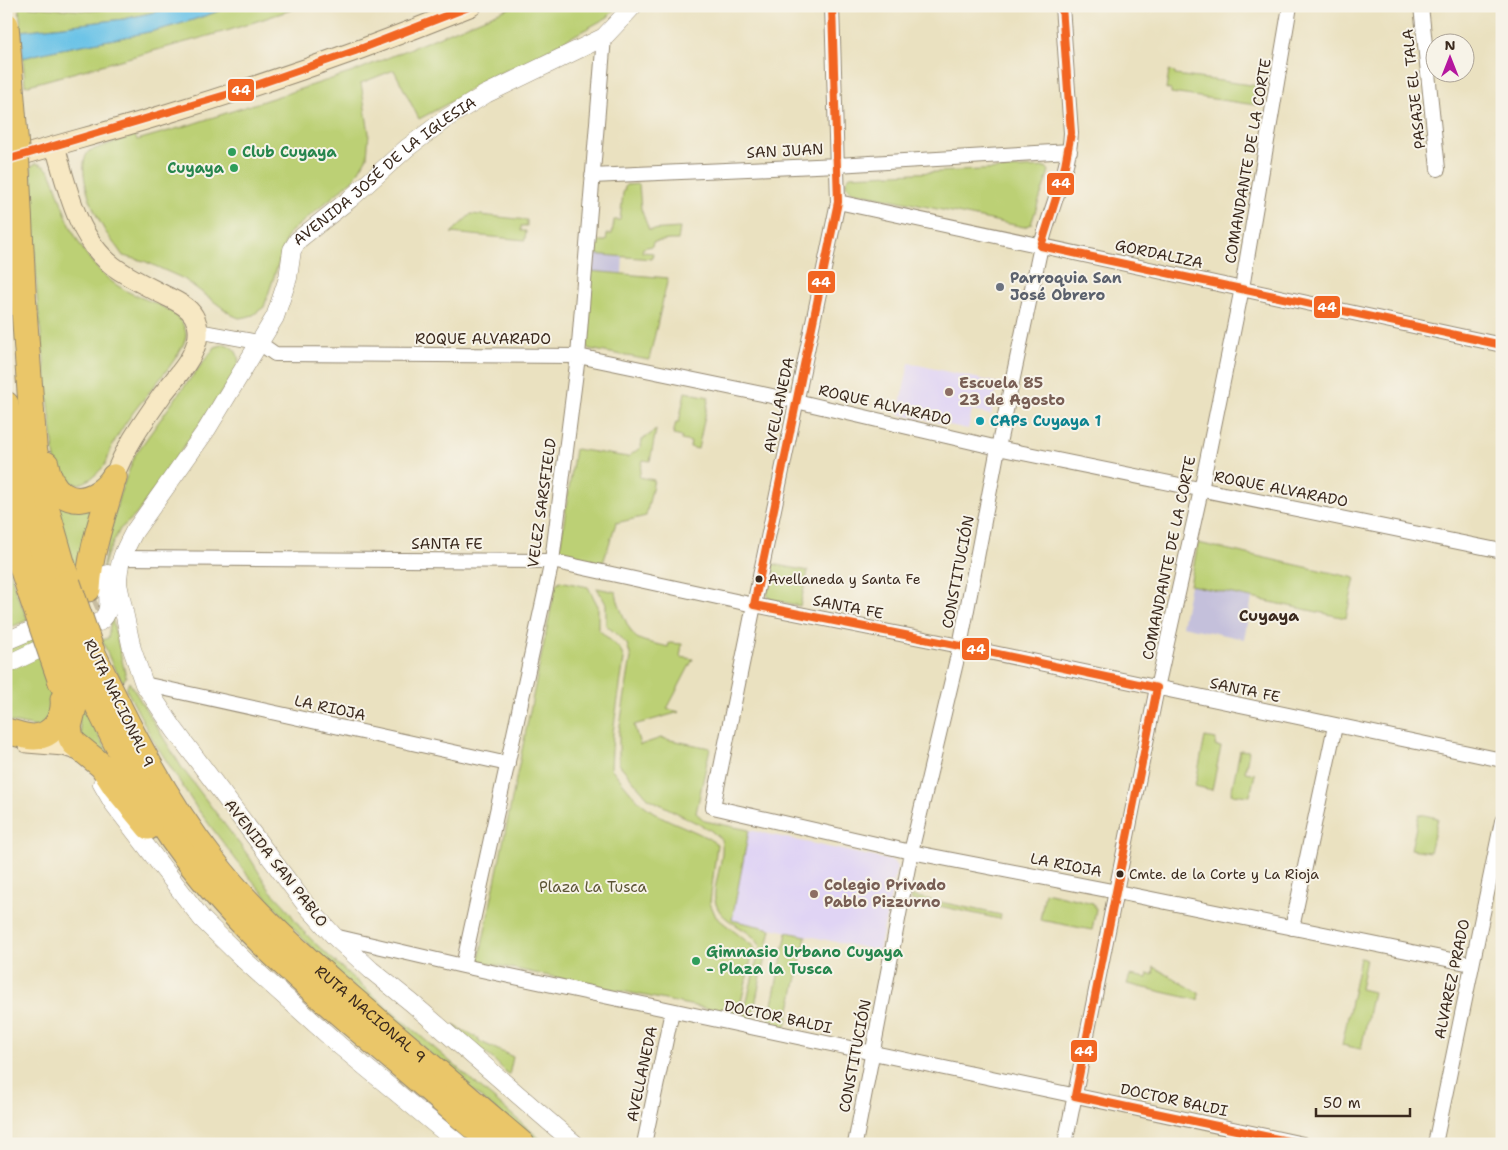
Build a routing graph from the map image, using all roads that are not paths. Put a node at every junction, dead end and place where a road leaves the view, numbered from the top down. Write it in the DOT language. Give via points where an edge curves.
graph roads {
  1 [pos="472,6"];
  2 [pos="633,6"];
  3 [pos="832,6"];
  4 [pos="1062,6"];
  5 [pos="1290,6"];
  6 [pos="1421,6"];
  7 [pos="6,25"];
  8 [pos="604,36"];
  9 [pos="55,146"];
  10 [pos="1070,151"];
  11 [pos="6,160"];
  12 [pos="837,165"];
  13 [pos="1438,169"];
  14 [pos="592,176"];
  15 [pos="838,202"];
  16 [pos="1041,246"];
  17 [pos="1242,288"];
  18 [pos="198,331"];
  19 [pos="27,342"];
  20 [pos="258,342"];
  21 [pos="1502,344"];
  22 [pos="578,356"];
  23 [pos="796,402"];
  24 [pos="6,404"];
  25 [pos="998,448"];
  26 [pos="114,476"];
  27 [pos="1201,490"];
  28 [pos="6,507"];
  29 [pos="1502,550"];
  30 [pos="121,558"];
  31 [pos="552,561"];
  32 [pos="74,591"];
  33 [pos="754,605"];
  34 [pos="37,628"];
  35 [pos="6,641"];
  36 [pos="76,644"];
  37 [pos="960,646"];
  38 [pos="6,665"];
  39 [pos="61,682"];
  40 [pos="144,684"];
  41 [pos="1158,688"];
  42 [pos="1335,726"];
  43 [pos="6,731"];
  44 [pos="89,755"];
  45 [pos="1502,760"];
  46 [pos="508,764"];
  47 [pos="714,807"];
  48 [pos="1502,821"];
  49 [pos="911,852"];
  50 [pos="1117,892"];
  51 [pos="1292,928"];
  52 [pos="334,936"];
  53 [pos="1472,964"];
  54 [pos="463,966"];
  55 [pos="304,983"];
  56 [pos="672,1011"];
  57 [pos="872,1054"];
  58 [pos="1075,1096"];
  59 [pos="459,1144"];
  60 [pos="494,1144"];
  61 [pos="522,1144"];
  62 [pos="574,1144"];
  63 [pos="644,1144"];
  64 [pos="855,1144"];
  65 [pos="1065,1144"];
  66 [pos="1303,1144"];
  67 [pos="1435,1144"];
  1 -- 9 [label="main road" via="259,84"];
  2 -- 8 [label="street, AVENIDA JOSÉ DE LA IGLESIA"];
  3 -- 12 [label="street, AVELLANEDA"];
  4 -- 10 [label="street, CONSTITUCIÓN"];
  5 -- 17 [label="street, COMANDANTE DE LA CORTE"];
  6 -- 13 [label="street, PASAJE EL TALA"];
  7 -- 19 [label="highway, RUTA NACIONAL 9, bridge"];
  8 -- 14 [label="street, VELEZ SARSFIELD"];
  8 -- 20 [label="street, AVENIDA JOSÉ DE LA IGLESIA" via="486,94 447,118 298,240 292,250 288,278 275,317"];
  9 -- 11 [label="main road"];
  9 -- 18 [label="main road" via="70,194 93,245 115,267 188,309"];
  10 -- 12 [label="street, SAN JUAN"];
  10 -- 16 [label="street, CONSTITUCIÓN"];
  12 -- 14 [label="street, SAN JUAN"];
  12 -- 15 [label="street, AVELLANEDA"];
  14 -- 22 [label="street, VELEZ SARSFIELD"];
  15 -- 16 [label="street, GORDALIZA"];
  15 -- 23 [label="street, AVELLANEDA"];
  16 -- 17 [label="street, GORDALIZA"];
  16 -- 25 [label="street, CONSTITUCIÓN"];
  17 -- 21 [label="street, GORDALIZA"];
  17 -- 27 [label="street, COMANDANTE DE LA CORTE"];
  18 -- 20 [label="street, ROQUE ALVARADO"];
  18 -- 26 [label="main road" via="195,348 187,362 129,444"];
  19 -- 26 [label="highway" via="37,376 46,461 53,485 60,493 77,500 98,493"];
  19 -- 32 [label="highway, RUTA NACIONAL 9" via="34,446 42,493"];
  20 -- 22 [label="street, ROQUE ALVARADO" via="275,354"];
  20 -- 30 [label="street, AVENIDA JOSÉ DE LA IGLESIA" via="207,429 138,526"];
  22 -- 23 [label="street, ROQUE ALVARADO"];
  22 -- 31 [label="street, VELEZ SARSFIELD"];
  23 -- 25 [label="street, ROQUE ALVARADO"];
  23 -- 33 [label="street, AVELLANEDA"];
  24 -- 32 [label="highway, RUTA NACIONAL 9" via="19,480 39,558"];
  25 -- 27 [label="street, ROQUE ALVARADO"];
  25 -- 37 [label="street, CONSTITUCIÓN"];
  26 -- 32 [label="highway" via="88,577"];
  27 -- 29 [label="street, ROQUE ALVARADO"];
  27 -- 41 [label="street, COMANDANTE DE LA CORTE"];
  28 -- 32 [label="highway" via="14,543"];
  30 -- 31 [label="street, SANTA FE"];
  30 -- 32 [label="street" via="110,569 106,581"];
  30 -- 40 [label="street, AVENIDA SAN PABLO" via="118,584 132,649"];
  31 -- 33 [label="street, SANTA FE"];
  31 -- 46 [label="street, VELEZ SARSFIELD"];
  32 -- 36 [label="highway, bridge"];
  32 -- 36 [label="highway, RUTA NACIONAL 9, bridge"];
  32 -- 36 [label="street" via="108,613"];
  33 -- 37 [label="street, SANTA FE"];
  33 -- 47 [label="street, AVELLANEDA"];
  34 -- 35 [label="street"];
  36 -- 38 [label="street"];
  36 -- 39 [label="highway"];
  36 -- 55 [label="highway, RUTA NACIONAL 9" via="125,762 174,841 238,919"];
  36 -- 61 [label="highway, RUTA NACIONAL 9" via="172,804 214,862 268,923"];
  37 -- 41 [label="street, SANTA FE"];
  37 -- 49 [label="street, CONSTITUCIÓN"];
  39 -- 43 [label="highway" via="63,711 55,727 42,736 33,737"];
  39 -- 44 [label="highway" via="74,707 69,726 71,738"];
  40 -- 46 [label="street, LA RIOJA"];
  40 -- 52 [label="street, AVENIDA SAN PABLO" via="184,744 300,897"];
  41 -- 42 [label="street, SANTA FE"];
  41 -- 50 [label="street, COMANDANTE DE LA CORTE"];
  42 -- 45 [label="street, SANTA FE"];
  42 -- 51 [label="street"];
  43 -- 44 [label="main road" via="28,743 64,746"];
  44 -- 55 [label="highway" via="102,766 240,938 262,957"];
  44 -- 59 [label="street" via="113,803 202,919 334,1041"];
  46 -- 54 [label="street, VELEZ SARSFIELD"];
  47 -- 49 [label="street, LA RIOJA"];
  48 -- 53 [label="street, ALVAREZ PRADO"];
  49 -- 50 [label="street, LA RIOJA"];
  49 -- 57 [label="street, CONSTITUCIÓN"];
  50 -- 51 [label="street, LA RIOJA"];
  50 -- 58 [label="street, COMANDANTE DE LA CORTE"];
  51 -- 53 [label="street, LA RIOJA"];
  52 -- 54 [label="street, DOCTOR BALDI"];
  52 -- 62 [label="street, AVENIDA SAN PABLO"];
  53 -- 67 [label="street, ALVAREZ PRADO"];
  54 -- 56 [label="street, DOCTOR BALDI"];
  55 -- 60 [label="highway, RUTA NACIONAL 9"];
  56 -- 57 [label="street, DOCTOR BALDI"];
  56 -- 63 [label="street, AVELLANEDA"];
  57 -- 58 [label="street, DOCTOR BALDI"];
  57 -- 64 [label="street, CONSTITUCIÓN"];
  58 -- 65 [label="street, COMANDANTE DE LA CORTE"];
  58 -- 66 [label="street, DOCTOR BALDI"];
}
